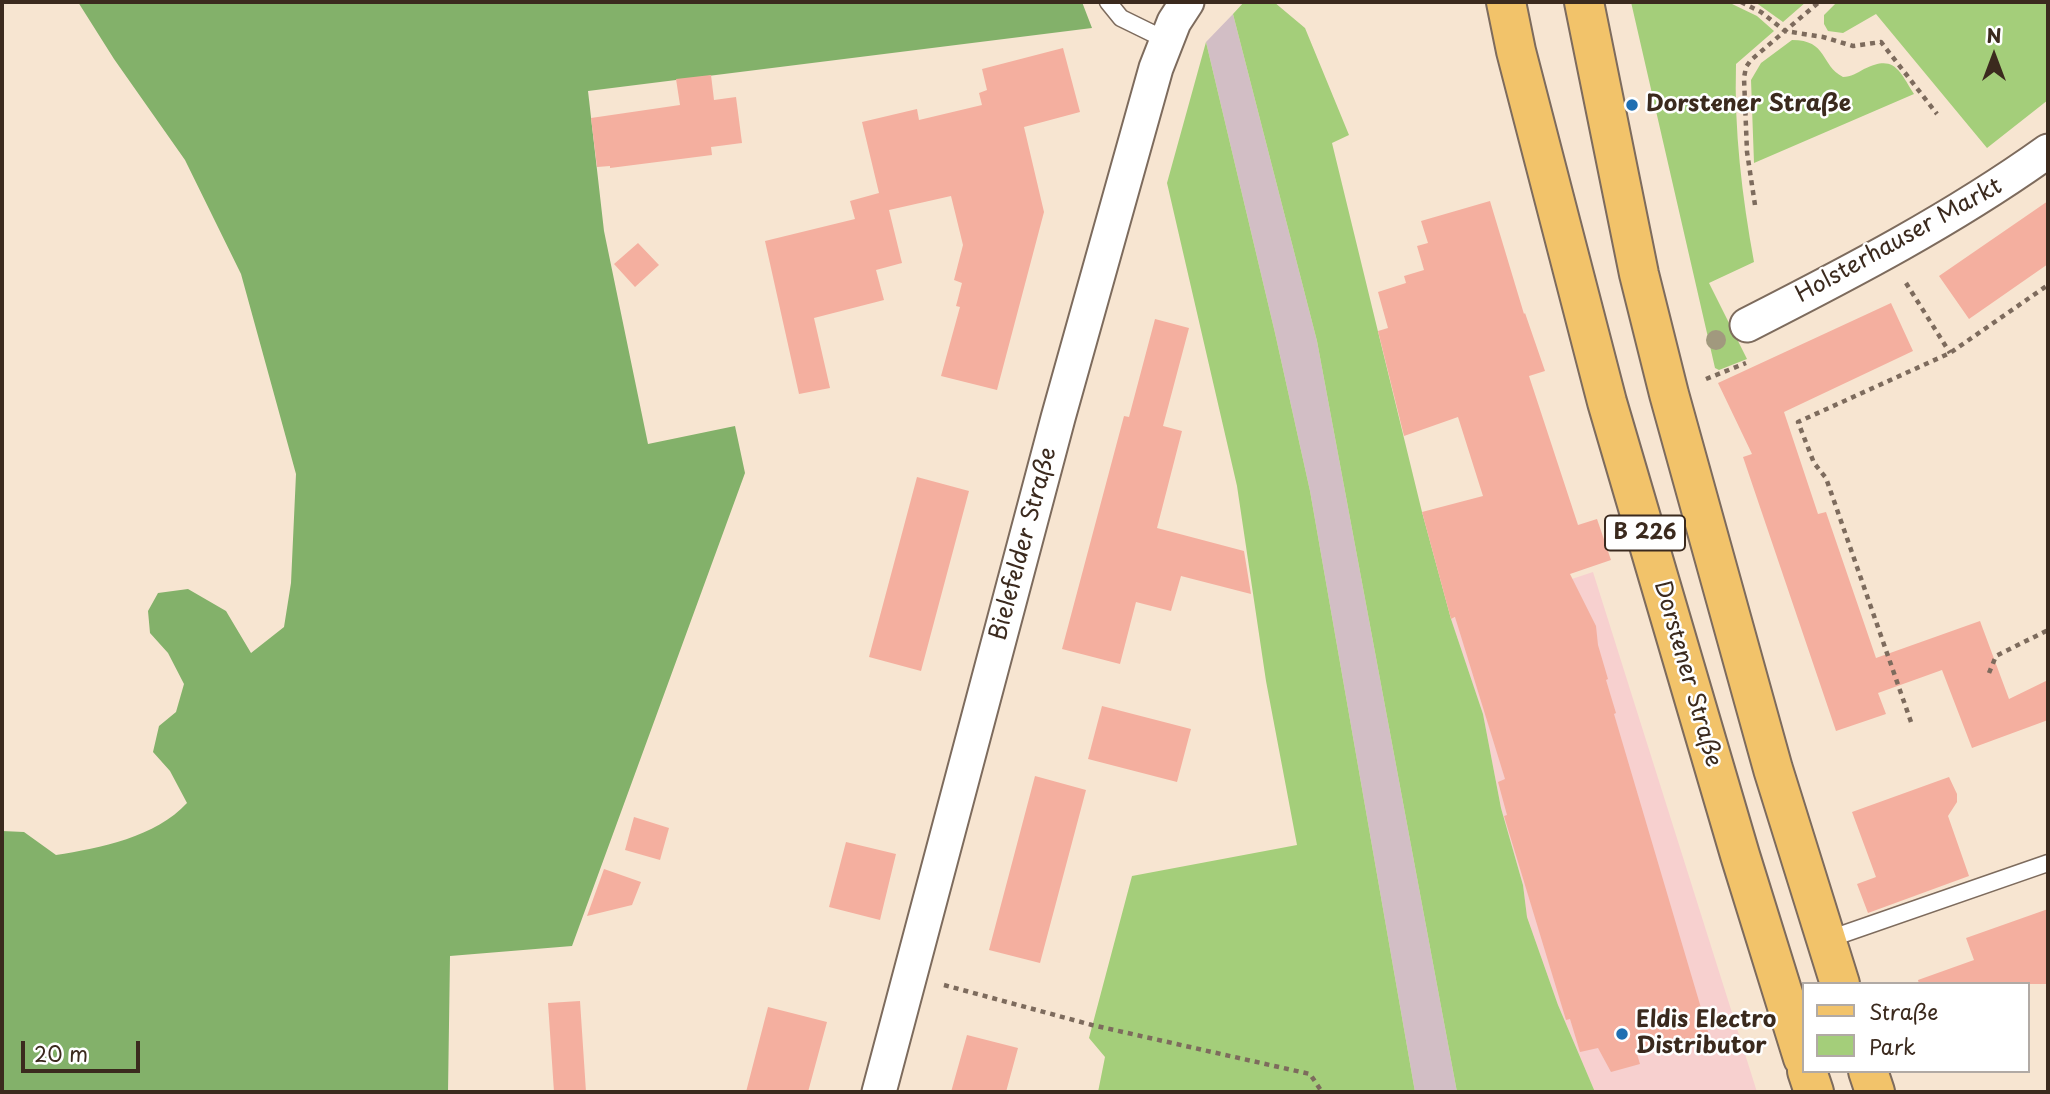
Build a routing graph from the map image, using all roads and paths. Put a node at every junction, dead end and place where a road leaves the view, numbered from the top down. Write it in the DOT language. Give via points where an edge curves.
graph roads {
  1 [pos="1108,2"];
  2 [pos="1187,2"];
  3 [pos="1506,2"];
  4 [pos="1584,2"];
  5 [pos="1741,2"];
  6 [pos="1819,2"];
  7 [pos="1785,31"];
  8 [pos="1166,40"];
  9 [pos="1937,114"];
  10 [pos="2048,151"];
  11 [pos="1755,205"];
  12 [pos="1886,253"];
  13 [pos="2048,285"];
  14 [pos="1747,325"];
  15 [pos="1950,353"];
  16 [pos="1669,394"];
  17 [pos="2048,630"];
  18 [pos="1989,673"];
  19 [pos="1911,722"];
  20 [pos="2048,863"];
  21 [pos="1826,940"];
  22 [pos="910,975"];
  23 [pos="1839,982"];
  24 [pos="1801,1052"];
  25 [pos="1808,1073"];
  26 [pos="1869,1073"];
  27 [pos="878,1092"];
  28 [pos="1322,1092"];
  29 [pos="1814,1092"];
  30 [pos="1874,1092"];
  1 -- 8 [label="lane" via="1121,18"];
  2 -- 8 [label="street, Bielefelder Straße"];
  3 -- 24 [label="main road, Dorstener Straße / B 226" via="1607,402"];
  4 -- 16 [label="main road, B 226" via="1639,274"];
  5 -- 7 [label="path"];
  6 -- 7 [label="path"];
  7 -- 9 [label="path" via="1853,46 1881,42"];
  7 -- 11 [label="path" via="1751,60 1744,78"];
  8 -- 22 [label="street, Bielefelder Straße" via="1061,407"];
  10 -- 12 [label="street, Holsterhauser Markt" via="1992,191"];
  12 -- 14 [label="street, Holsterhauser Markt"];
  12 -- 15 [label="path"];
  13 -- 15 [label="path"];
  14 -- 16 [label="path" via="1756,359"];
  15 -- 19 [label="path" via="1798,422 1814,463 1826,478"];
  16 -- 21 [label="main road, B 226" via="1773,769"];
  17 -- 18 [label="path" via="1996,656"];
  20 -- 21 [label="lane"];
  21 -- 23 [label="main road, B 226"];
  22 -- 27 [label="street, Bielefelder Straße"];
  22 -- 28 [label="path" via="1092,1025 1311,1074"];
  25 -- 29 [label="main road"];
  26 -- 30 [label="main road"];
}
